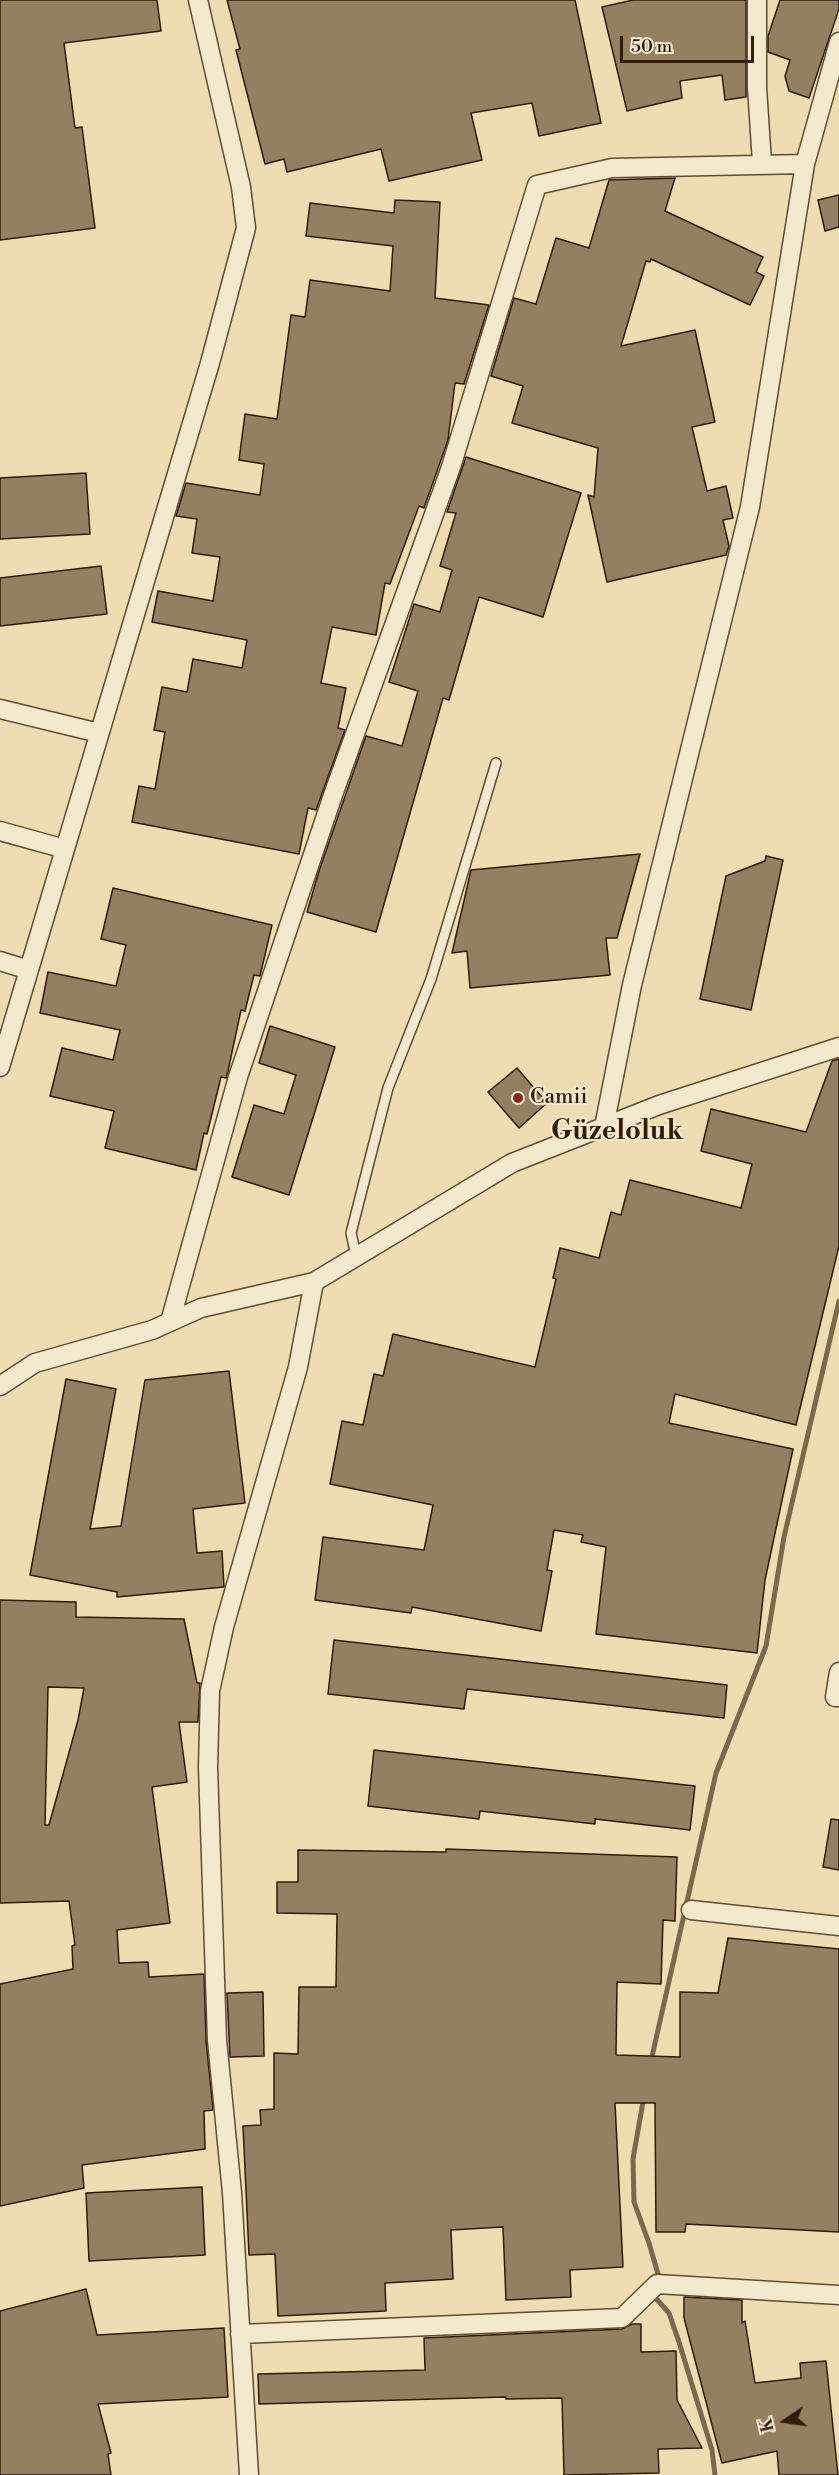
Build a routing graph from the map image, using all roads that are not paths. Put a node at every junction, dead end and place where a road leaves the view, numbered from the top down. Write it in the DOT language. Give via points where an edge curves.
graph roads {
  1 [pos="198,0"];
  2 [pos="757,0"];
  3 [pos="839,42"];
  4 [pos="762,163"];
  5 [pos="805,164"];
  6 [pos="0,709"];
  7 [pos="99,733"];
  8 [pos="496,763"];
  9 [pos="0,831"];
  10 [pos="64,849"];
  11 [pos="0,961"];
  12 [pos="29,970"];
  13 [pos="839,1047"];
  14 [pos="0,1067"];
  15 [pos="604,1127"];
  16 [pos="356,1256"];
  17 [pos="314,1282"];
  18 [pos="170,1322"];
  19 [pos="0,1386"];
  20 [pos="839,1672"];
  21 [pos="839,1697"];
  22 [pos="691,1910"];
  23 [pos="839,1926"];
  24 [pos="839,2295"];
  25 [pos="240,2334"];
  26 [pos="249,2475"];
  1 -- 7 [label="street" via="241,187 246,228 210,363"];
  2 -- 4 [label="street"];
  3 -- 5 [label="street"];
  4 -- 5 [label="street"];
  4 -- 18 [label="street" via="612,168 537,185 451,467 336,784 238,1077"];
  5 -- 15 [label="street" via="750,507 632,985"];
  6 -- 7 [label="street"];
  7 -- 10 [label="street"];
  8 -- 16 [label="lane" via="432,979 388,1088 351,1233"];
  9 -- 10 [label="street"];
  10 -- 12 [label="street"];
  11 -- 12 [label="street"];
  12 -- 14 [label="street"];
  13 -- 15 [label="street" via="659,1105"];
  15 -- 16 [label="street" via="512,1163"];
  16 -- 17 [label="street"];
  17 -- 18 [label="street" via="201,1308"];
  17 -- 25 [label="street" via="298,1367 224,1627 210,1691 208,1767 217,2040 232,2193"];
  18 -- 19 [label="street" via="35,1363"];
  20 -- 21 [label="street" via="835,1697"];
  22 -- 23 [label="street"];
  24 -- 25 [label="street" via="657,2284 622,2318"];
  25 -- 26 [label="street"];
}
